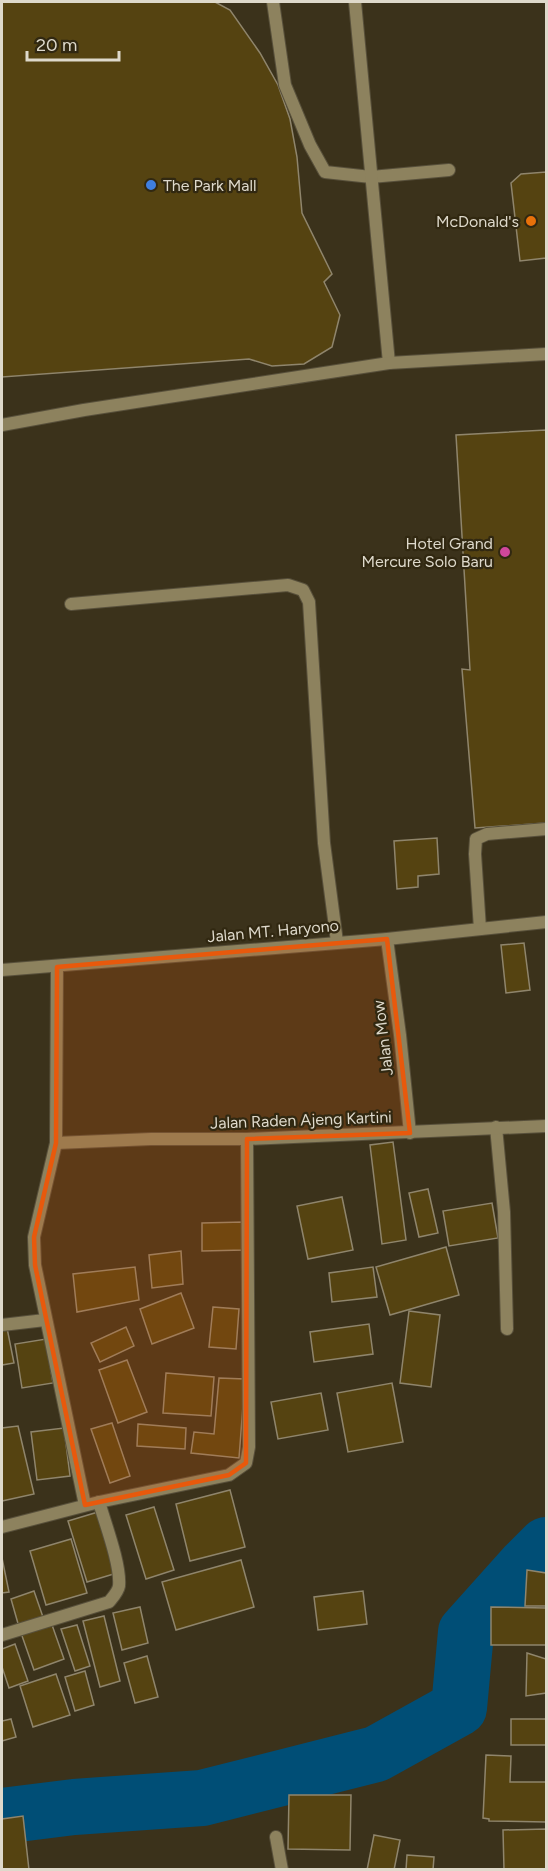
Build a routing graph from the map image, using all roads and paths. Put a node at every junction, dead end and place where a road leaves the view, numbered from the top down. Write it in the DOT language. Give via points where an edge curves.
graph roads {
  1 [pos="273,2"];
  2 [pos="355,2"];
  3 [pos="449,170"];
  4 [pos="371,177"];
  5 [pos="546,354"];
  6 [pos="389,363"];
  7 [pos="2,425"];
  8 [pos="71,604"];
  9 [pos="546,830"];
  10 [pos="546,922"];
  11 [pos="480,929"];
  12 [pos="387,939"];
  13 [pos="337,942"];
  14 [pos="57,967"];
  15 [pos="2,970"];
  16 [pos="546,1126"];
  17 [pos="496,1127"];
  18 [pos="410,1133"];
  19 [pos="247,1139"];
  20 [pos="56,1143"];
  21 [pos="45,1320"];
  22 [pos="2,1325"];
  23 [pos="507,1329"];
  24 [pos="99,1502"];
  25 [pos="85,1505"];
  26 [pos="2,1527"];
  27 [pos="2,1635"];
  28 [pos="276,1837"];
  29 [pos="282,1869"];
  1 -- 4 [label="street" via="285,85 325,172"];
  2 -- 4 [label="street"];
  3 -- 4 [label="street"];
  4 -- 6 [label="street"];
  5 -- 6 [label="street"];
  6 -- 7 [label="street"];
  8 -- 13 [label="street" via="288,585 303,590 309,602 324,843"];
  9 -- 11 [label="street" via="487,834 476,839"];
  10 -- 11 [label="street, Jalan MT. Haryono"];
  11 -- 12 [label="street, Jalan MT. Haryono"];
  12 -- 13 [label="street, Jalan MT. Haryono"];
  12 -- 18 [label="street, Jalan Mow"];
  13 -- 14 [label="street, Jalan MT. Haryono"];
  14 -- 15 [label="street, Jalan MT. Haryono"];
  14 -- 20 [label="street"];
  16 -- 17 [label="street, Jalan Raden Ajeng Kartini"];
  17 -- 18 [label="street, Jalan Raden Ajeng Kartini"];
  17 -- 23 [label="street" via="504,1212"];
  18 -- 19 [label="street, Jalan Raden Ajeng Kartini"];
  19 -- 20 [label="street, Jalan Raden Ajeng Kartini"];
  19 -- 24 [label="street" via="246,1463 229,1475"];
  20 -- 21 [label="street" via="34,1237"];
  21 -- 22 [label="street"];
  21 -- 25 [label="street"];
  24 -- 25 [label="street"];
  24 -- 27 [label="street" via="119,1575 118,1589 109,1602"];
  25 -- 26 [label="street"];
  28 -- 29 [label="street"];
}
